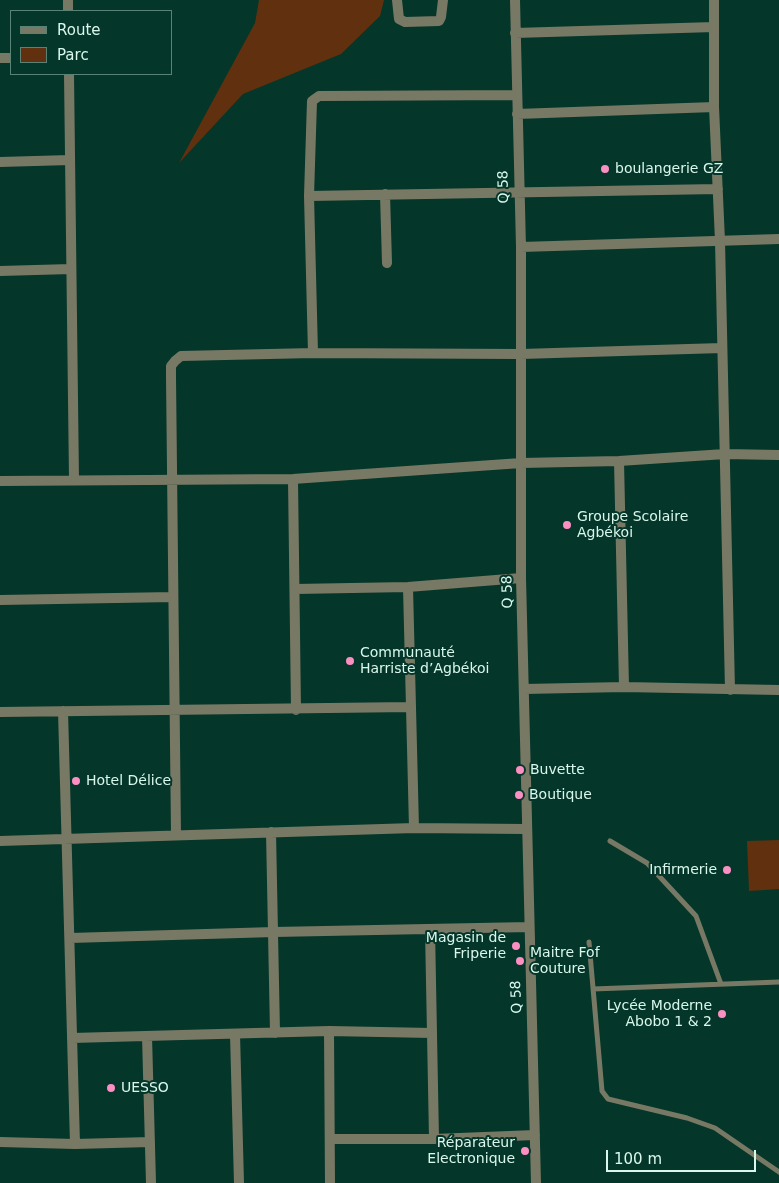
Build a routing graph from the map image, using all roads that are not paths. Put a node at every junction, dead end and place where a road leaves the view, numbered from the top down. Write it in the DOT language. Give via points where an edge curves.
graph roads {
  1 [pos="397,0"];
  2 [pos="443,0"];
  3 [pos="515,0"];
  4 [pos="714,0"];
  5 [pos="714,27"];
  6 [pos="515,33"];
  7 [pos="69,75"];
  8 [pos="516,95"];
  9 [pos="714,107"];
  10 [pos="517,114"];
  11 [pos="70,160"];
  12 [pos="0,162"];
  13 [pos="718,189"];
  14 [pos="518,192"];
  15 [pos="386,194"];
  16 [pos="309,196"];
  17 [pos="720,240"];
  18 [pos="779,240"];
  19 [pos="521,247"];
  20 [pos="387,263"];
  21 [pos="71,269"];
  22 [pos="0,271"];
  23 [pos="722,348"];
  24 [pos="313,353"];
  25 [pos="521,354"];
  26 [pos="726,454"];
  27 [pos="779,455"];
  28 [pos="619,461"];
  29 [pos="521,463"];
  30 [pos="293,479"];
  31 [pos="74,480"];
  32 [pos="0,481"];
  33 [pos="172,481"];
  34 [pos="521,578"];
  35 [pos="408,587"];
  36 [pos="295,589"];
  37 [pos="174,597"];
  38 [pos="0,600"];
  39 [pos="624,687"];
  40 [pos="524,690"];
  41 [pos="730,690"];
  42 [pos="779,690"];
  43 [pos="410,707"];
  44 [pos="176,709"];
  45 [pos="296,710"];
  46 [pos="0,712"];
  47 [pos="64,712"];
  48 [pos="414,828"];
  49 [pos="526,829"];
  50 [pos="271,832"];
  51 [pos="176,836"];
  52 [pos="65,839"];
  53 [pos="0,841"];
  54 [pos="610,841"];
  55 [pos="529,927"];
  56 [pos="430,929"];
  57 [pos="274,932"];
  58 [pos="70,938"];
  59 [pos="589,942"];
  60 [pos="779,982"];
  61 [pos="721,984"];
  62 [pos="593,989"];
  63 [pos="329,1031"];
  64 [pos="432,1032"];
  65 [pos="276,1033"];
  66 [pos="234,1034"];
  67 [pos="147,1036"];
  68 [pos="72,1038"];
  69 [pos="535,1135"];
  70 [pos="330,1139"];
  71 [pos="434,1140"];
  72 [pos="0,1142"];
  73 [pos="150,1142"];
  74 [pos="74,1144"];
  75 [pos="779,1172"];
  76 [pos="151,1183"];
  77 [pos="239,1183"];
  78 [pos="330,1183"];
  79 [pos="536,1183"];
  1 -- 2 [label="street" via="399,19 405,22 439,21"];
  3 -- 6 [label="street, Q 58"];
  4 -- 5 [label="street"];
  5 -- 6 [label="street"];
  5 -- 9 [label="street"];
  6 -- 8 [label="street, Q 58"];
  7 -- 11 [label="street"];
  8 -- 10 [label="street, Q 58"];
  8 -- 16 [label="street" via="316,97 311,104"];
  9 -- 10 [label="street"];
  9 -- 13 [label="street"];
  10 -- 14 [label="street, Q 58"];
  11 -- 12 [label="street"];
  11 -- 21 [label="street"];
  13 -- 14 [label="street"];
  13 -- 17 [label="street"];
  14 -- 15 [label="street"];
  14 -- 19 [label="street, Q 58"];
  15 -- 16 [label="street"];
  15 -- 20 [label="street"];
  16 -- 24 [label="street"];
  17 -- 18 [label="street"];
  17 -- 19 [label="street"];
  17 -- 23 [label="street"];
  19 -- 25 [label="street, Q 58"];
  21 -- 22 [label="street"];
  21 -- 31 [label="street"];
  23 -- 25 [label="street"];
  23 -- 26 [label="street"];
  24 -- 25 [label="street"];
  24 -- 33 [label="street" via="181,356 175,361 171,366"];
  25 -- 29 [label="street, Q 58"];
  26 -- 27 [label="street"];
  26 -- 28 [label="street"];
  26 -- 41 [label="street"];
  28 -- 29 [label="street"];
  28 -- 39 [label="street"];
  29 -- 30 [label="street"];
  29 -- 34 [label="street, Q 58"];
  30 -- 33 [label="street"];
  30 -- 36 [label="street"];
  31 -- 32 [label="street"];
  31 -- 33 [label="street"];
  33 -- 37 [label="street"];
  34 -- 35 [label="street"];
  34 -- 40 [label="street, Q 58"];
  35 -- 36 [label="street"];
  35 -- 43 [label="street"];
  36 -- 45 [label="street"];
  37 -- 38 [label="street"];
  37 -- 44 [label="street"];
  39 -- 40 [label="street"];
  39 -- 41 [label="street"];
  40 -- 49 [label="street, Q 58"];
  41 -- 42 [label="street"];
  43 -- 45 [label="street"];
  43 -- 48 [label="street"];
  44 -- 45 [label="street"];
  44 -- 47 [label="street"];
  44 -- 51 [label="street"];
  46 -- 47 [label="street"];
  47 -- 52 [label="street"];
  48 -- 49 [label="street"];
  48 -- 50 [label="street"];
  49 -- 55 [label="street, Q 58"];
  50 -- 51 [label="street"];
  50 -- 57 [label="street"];
  51 -- 52 [label="street"];
  52 -- 53 [label="street"];
  52 -- 58 [label="street"];
  54 -- 61 [label="lane" via="647,863 696,916"];
  55 -- 56 [label="street"];
  55 -- 69 [label="street, Q 58"];
  56 -- 57 [label="street"];
  56 -- 64 [label="street"];
  57 -- 58 [label="street"];
  57 -- 65 [label="street"];
  58 -- 68 [label="street"];
  59 -- 62 [label="lane"];
  60 -- 61 [label="lane"];
  61 -- 62 [label="lane"];
  62 -- 75 [label="lane" via="602,1091 608,1099 687,1118 714,1128"];
  63 -- 64 [label="street"];
  63 -- 65 [label="street"];
  63 -- 70 [label="street"];
  64 -- 71 [label="street"];
  65 -- 66 [label="street"];
  66 -- 67 [label="street"];
  66 -- 77 [label="street"];
  67 -- 68 [label="street"];
  67 -- 73 [label="street"];
  68 -- 74 [label="street"];
  69 -- 71 [label="street"];
  69 -- 79 [label="street, Q 58"];
  70 -- 71 [label="street"];
  70 -- 78 [label="street"];
  72 -- 74 [label="street"];
  73 -- 74 [label="street"];
  73 -- 76 [label="street"];
}
